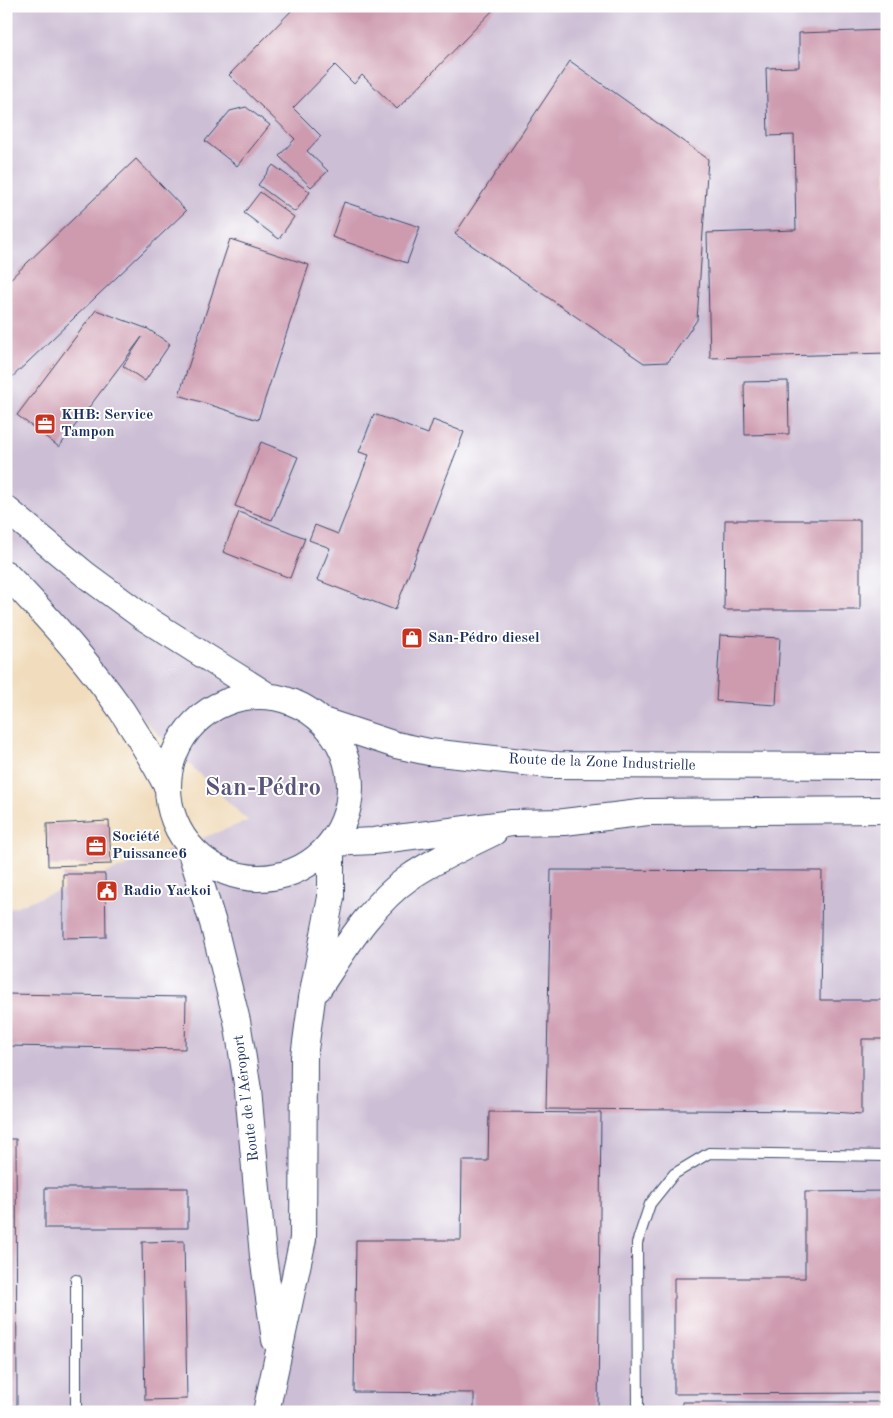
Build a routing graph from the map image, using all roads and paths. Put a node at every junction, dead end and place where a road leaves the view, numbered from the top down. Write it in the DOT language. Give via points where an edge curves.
graph roads {
  1 [pos="6,509"];
  2 [pos="6,574"];
  3 [pos="268,696"];
  4 [pos="323,721"];
  5 [pos="887,766"];
  6 [pos="167,786"];
  7 [pos="887,810"];
  8 [pos="512,823"];
  9 [pos="331,843"];
  10 [pos="189,846"];
  11 [pos="312,998"];
  12 [pos="887,1156"];
  13 [pos="76,1280"];
  14 [pos="277,1356"];
  15 [pos="76,1412"];
  16 [pos="266,1412"];
  17 [pos="638,1412"];
  1 -- 3 [label="main road" via="143,617"];
  2 -- 6 [label="main road" via="74,648 122,710"];
  3 -- 4 [label="main road" via="298,704"];
  3 -- 6 [label="main road" via="235,699 219,705 192,725 174,753"];
  4 -- 5 [label="main road, Route de la Zone Industrielle" via="396,745 429,752 551,765"];
  4 -- 9 [label="main road" via="342,748 350,780 346,814"];
  6 -- 10 [label="main road" via="172,818"];
  7 -- 8 [label="main road" via="648,812 564,822"];
  8 -- 9 [label="main road" via="374,841"];
  8 -- 11 [label="main road" via="409,878 383,900 345,948"];
  9 -- 10 [label="main road" via="303,867 269,878 251,878 217,869"];
  9 -- 11 [label="main road, Route de l'Aéroport" via="331,896"];
  10 -- 14 [label="main road, Route de l'Aéroport" via="238,1022"];
  11 -- 14 [label="main road, Route de l'Aéroport" via="304,1057 303,1239"];
  12 -- 17 [label="lane" via="709,1153 674,1174 650,1204 637,1243"];
  13 -- 15 [label="lane"];
  14 -- 16 [label="main road, Route de l'Aéroport"];
}
